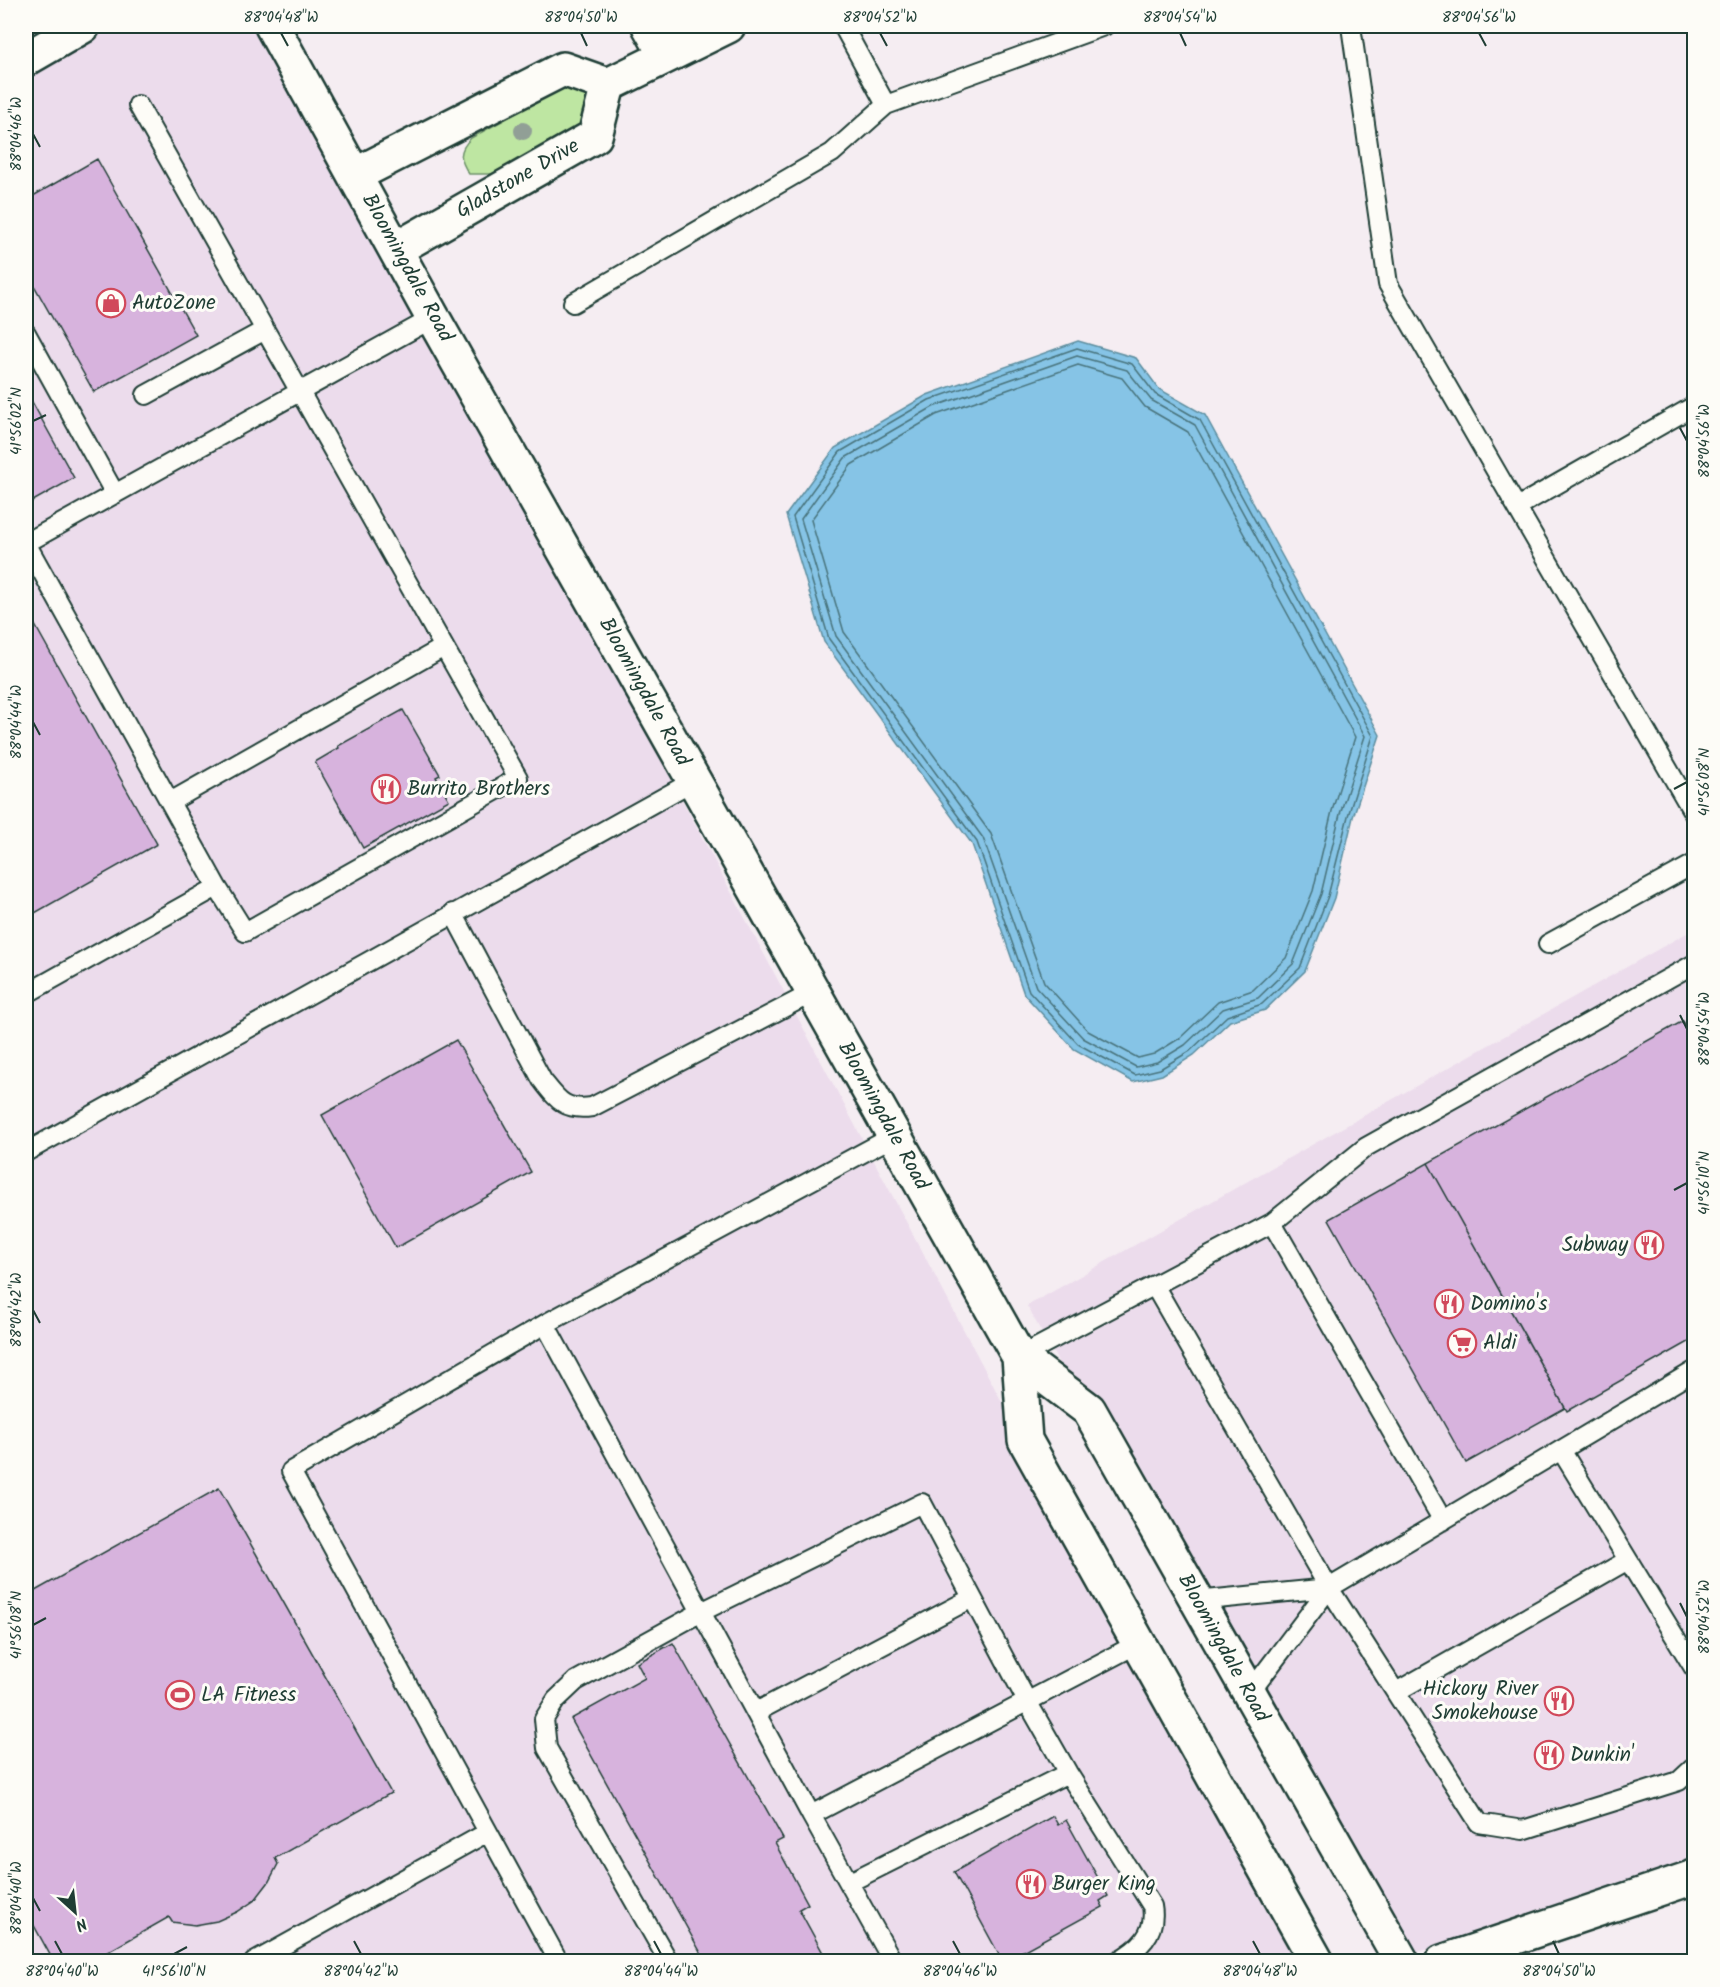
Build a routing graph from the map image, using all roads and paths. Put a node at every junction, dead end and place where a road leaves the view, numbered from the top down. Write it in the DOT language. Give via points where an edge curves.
graph roads {
  1 [pos="83,26"];
  2 [pos="272,26"];
  3 [pos="649,26"];
  4 [pos="728,26"];
  5 [pos="843,26"];
  6 [pos="1104,26"];
  7 [pos="1351,26"];
  8 [pos="666,56"];
  9 [pos="26,59"];
  10 [pos="608,85"];
  11 [pos="138,105"];
  12 [pos="886,105"];
  13 [pos="356,175"];
  14 [pos="396,249"];
  15 [pos="573,303"];
  16 [pos="434,318"];
  17 [pos="265,330"];
  18 [pos="26,333"];
  19 [pos="300,391"];
  20 [pos="146,395"];
  21 [pos="1695,406"];
  22 [pos="115,494"];
  23 [pos="1517,507"];
  24 [pos="444,647"];
  25 [pos="693,781"];
  26 [pos="170,802"];
  27 [pos="1695,814"];
  28 [pos="1695,864"];
  29 [pos="218,887"];
  30 [pos="453,913"];
  31 [pos="1548,944"];
  32 [pos="1695,964"];
  33 [pos="814,992"];
  34 [pos="26,994"];
  35 [pos="894,1136"];
  36 [pos="26,1152"];
  37 [pos="1272,1223"];
  38 [pos="1154,1285"];
  39 [pos="545,1324"];
  40 [pos="1019,1357"];
  41 [pos="1695,1371"];
  42 [pos="1561,1450"];
  43 [pos="1443,1521"];
  44 [pos="1628,1560"];
  45 [pos="1329,1588"];
  46 [pos="972,1598"];
  47 [pos="1196,1601"];
  48 [pos="702,1612"];
  49 [pos="1139,1643"];
  50 [pos="1695,1668"];
  51 [pos="1396,1692"];
  52 [pos="1248,1695"];
  53 [pos="1028,1703"];
  54 [pos="756,1712"];
  55 [pos="1695,1767"];
  56 [pos="1068,1773"];
  57 [pos="812,1815"];
  58 [pos="488,1832"];
  59 [pos="1695,1877"];
  60 [pos="849,1882"];
  61 [pos="254,1962"];
  62 [pos="559,1962"];
  63 [pos="669,1962"];
  64 [pos="893,1962"];
  65 [pos="1116,1962"];
  66 [pos="1317,1962"];
  67 [pos="1402,1962"];
  68 [pos="1442,1962"];
  1 -- 9 [label="main road"];
  2 -- 13 [label="main road, Bloomingdale Road"];
  3 -- 8 [label="main road"];
  4 -- 8 [label="main road"];
  5 -- 12 [label="lane"];
  6 -- 12 [label="lane"];
  7 -- 23 [label="lane" via="1388,284"];
  8 -- 10 [label="main road"];
  10 -- 13 [label="main road" via="563,69"];
  10 -- 14 [label="main road, Gladstone Drive" via="595,136"];
  11 -- 17 [label="lane"];
  12 -- 15 [label="lane" via="832,153"];
  13 -- 14 [label="main road, Bloomingdale Road"];
  14 -- 16 [label="main road, Bloomingdale Road"];
  16 -- 19 [label="lane"];
  16 -- 25 [label="main road, Bloomingdale Road"];
  17 -- 19 [label="lane"];
  17 -- 20 [label="lane"];
  18 -- 22 [label="lane"];
  19 -- 22 [label="lane"];
  19 -- 24 [label="lane"];
  21 -- 23 [label="lane"];
  22 -- 26 [label="lane" via="26,543"];
  23 -- 27 [label="lane"];
  24 -- 26 [label="lane"];
  24 -- 29 [label="lane" via="518,778 245,932"];
  25 -- 30 [label="lane"];
  25 -- 33 [label="main road, Bloomingdale Road"];
  26 -- 29 [label="lane"];
  28 -- 31 [label="lane"];
  29 -- 34 [label="lane"];
  30 -- 33 [label="lane" via="542,1080 561,1103 576,1109 592,1107"];
  30 -- 36 [label="lane"];
  32 -- 37 [label="lane" via="1366,1147"];
  33 -- 35 [label="main road, Bloomingdale Road"];
  35 -- 39 [label="lane"];
  35 -- 40 [label="main road, Bloomingdale Road"];
  37 -- 38 [label="lane"];
  37 -- 43 [label="lane"];
  38 -- 40 [label="lane"];
  38 -- 45 [label="lane"];
  39 -- 48 [label="lane"];
  39 -- 58 [label="lane" via="291,1470"];
  40 -- 47 [label="main road, Bloomingdale Road" via="1089,1410"];
  40 -- 49 [label="main road, Bloomingdale Road" via="1025,1440"];
  41 -- 42 [label="lane"];
  42 -- 43 [label="lane"];
  42 -- 44 [label="lane"];
  43 -- 45 [label="lane"];
  44 -- 50 [label="lane"];
  44 -- 51 [label="lane"];
  45 -- 47 [label="lane"];
  45 -- 51 [label="lane"];
  45 -- 52 [label="lane"];
  46 -- 48 [label="lane" via="922,1503"];
  46 -- 53 [label="lane"];
  46 -- 54 [label="lane"];
  47 -- 52 [label="main road, Bloomingdale Road"];
  48 -- 54 [label="lane"];
  48 -- 63 [label="lane" via="576,1681 555,1700 544,1719 547,1748"];
  49 -- 53 [label="lane"];
  49 -- 66 [label="main road, Bloomingdale Road"];
  51 -- 55 [label="lane" via="1479,1822 1523,1830 1679,1781"];
  52 -- 67 [label="main road, Bloomingdale Road"];
  53 -- 56 [label="lane"];
  53 -- 57 [label="lane"];
  54 -- 57 [label="lane"];
  56 -- 60 [label="lane"];
  56 -- 65 [label="lane" via="1152,1906 1155,1921 1147,1936 1133,1952"];
  57 -- 60 [label="lane"];
  58 -- 61 [label="lane"];
  58 -- 62 [label="lane"];
  59 -- 68 [label="main road"];
  60 -- 64 [label="lane"];
}
